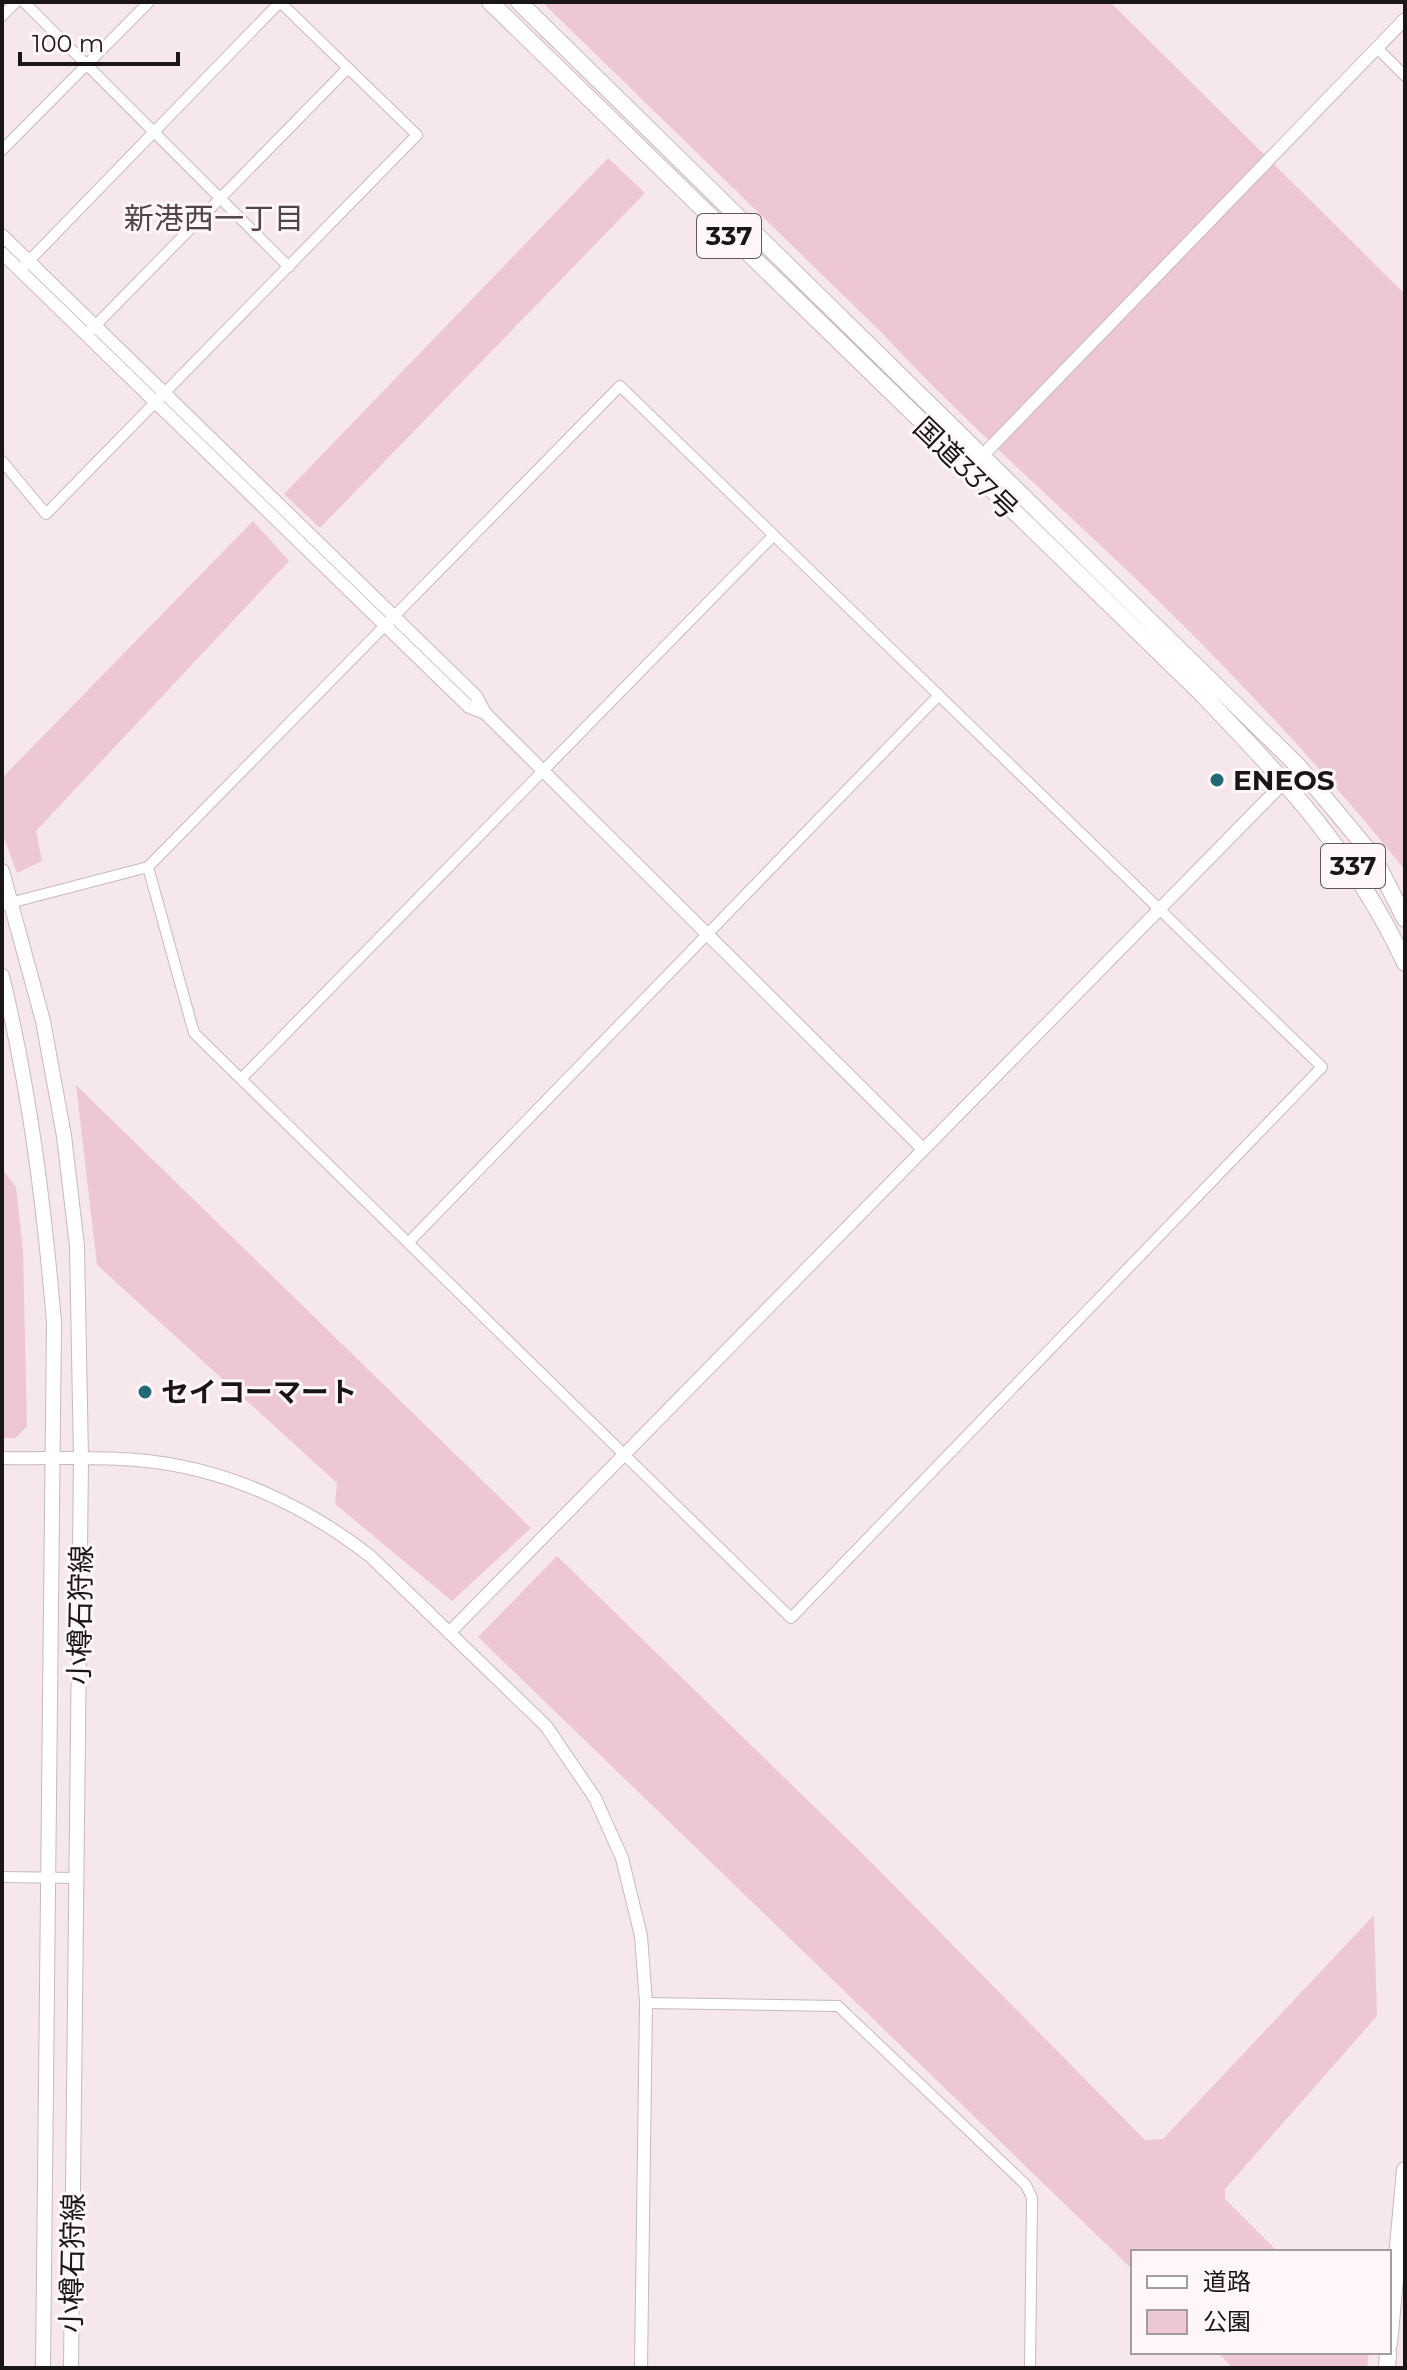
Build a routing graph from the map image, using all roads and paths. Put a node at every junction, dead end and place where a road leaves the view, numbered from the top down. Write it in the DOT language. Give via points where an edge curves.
graph roads {
  1 [pos="16,2"];
  2 [pos="24,2"];
  3 [pos="149,2"];
  4 [pos="280,2"];
  5 [pos="490,2"];
  6 [pos="519,2"];
  7 [pos="2,16"];
  8 [pos="1405,19"];
  9 [pos="1377,48"];
  10 [pos="88,66"];
  11 [pos="348,68"];
  12 [pos="1405,76"];
  13 [pos="153,132"];
  14 [pos="2,150"];
  15 [pos="220,199"];
  16 [pos="2,235"];
  17 [pos="2,253"];
  18 [pos="24,266"];
  19 [pos="289,267"];
  20 [pos="91,330"];
  21 [pos="161,399"];
  22 [pos="983,455"];
  23 [pos="2,461"];
  24 [pos="967,470"];
  25 [pos="774,535"];
  26 [pos="388,619"];
  27 [pos="939,695"];
  28 [pos="1299,767"];
  29 [pos="543,771"];
  30 [pos="1284,781"];
  31 [pos="148,867"];
  32 [pos="2,871"];
  33 [pos="7,904"];
  34 [pos="1157,910"];
  35 [pos="1405,919"];
  36 [pos="709,936"];
  37 [pos="1405,963"];
  38 [pos="2,976"];
  39 [pos="241,1079"];
  40 [pos="923,1149"];
  41 [pos="408,1243"];
  42 [pos="624,1454"];
  43 [pos="2,1458"];
  44 [pos="54,1459"];
  45 [pos="81,1459"];
  46 [pos="449,1633"];
  47 [pos="2,1877"];
  48 [pos="49,1878"];
  49 [pos="77,1878"];
  50 [pos="646,2003"];
  51 [pos="1405,2170"];
  52 [pos="1391,2322"];
  53 [pos="43,2368"];
  54 [pos="71,2368"];
  55 [pos="641,2368"];
  56 [pos="1030,2368"];
  1 -- 7 [label="street"];
  2 -- 10 [label="street"];
  3 -- 10 [label="street"];
  4 -- 11 [label="street"];
  4 -- 13 [label="street"];
  5 -- 24 [label="highway, 国道337号 / 337"];
  6 -- 22 [label="highway, 国道337号 / 337"];
  8 -- 9 [label="street"];
  9 -- 12 [label="street"];
  9 -- 22 [label="street"];
  10 -- 13 [label="street"];
  10 -- 14 [label="street"];
  11 -- 15 [label="street"];
  11 -- 19 [label="street" via="417,135"];
  13 -- 15 [label="street"];
  13 -- 18 [label="street"];
  15 -- 19 [label="street"];
  15 -- 20 [label="street"];
  16 -- 18 [label="street"];
  17 -- 18 [label="street"];
  18 -- 20 [label="street"];
  19 -- 21 [label="street"];
  20 -- 21 [label="street"];
  21 -- 23 [label="street" via="46,514"];
  21 -- 26 [label="street"];
  22 -- 24 [label="street"];
  22 -- 28 [label="highway, 国道337号 / 337"];
  24 -- 30 [label="highway, 国道337号 / 337" via="1202,694"];
  25 -- 26 [label="street" via="620,386"];
  25 -- 27 [label="street"];
  25 -- 29 [label="street"];
  26 -- 29 [label="street" via="469,707 485,713"];
  26 -- 31 [label="street"];
  27 -- 34 [label="street"];
  27 -- 36 [label="street"];
  28 -- 30 [label="street"];
  28 -- 35 [label="highway, 国道337号 / 337" via="1373,856"];
  29 -- 36 [label="street"];
  29 -- 39 [label="street"];
  30 -- 34 [label="street"];
  30 -- 37 [label="highway, 国道337号 / 337" via="1350,862"];
  31 -- 33 [label="street"];
  31 -- 39 [label="street" via="188,1021"];
  32 -- 33 [label="main road, 小樽石狩線"];
  33 -- 45 [label="main road, 小樽石狩線" via="43,1021 71,1183"];
  34 -- 40 [label="street"];
  34 -- 42 [label="street" via="1322,1067 791,1618"];
  36 -- 40 [label="street"];
  36 -- 41 [label="street"];
  38 -- 44 [label="main road, 小樽石狩線" via="42,1175 54,1322"];
  39 -- 41 [label="street"];
  40 -- 42 [label="street"];
  41 -- 42 [label="street"];
  42 -- 46 [label="street"];
  43 -- 44 [label="street"];
  44 -- 45 [label="street"];
  44 -- 48 [label="main road, 小樽石狩線"];
  45 -- 46 [label="street" via="178,1466 264,1491 339,1532"];
  45 -- 49 [label="main road, 小樽石狩線"];
  46 -- 50 [label="street" via="546,1726 602,1811 635,1902"];
  47 -- 48 [label="street"];
  48 -- 49 [label="street"];
  48 -- 53 [label="main road, 小樽石狩線"];
  49 -- 54 [label="main road, 小樽石狩線"];
  50 -- 55 [label="street"];
  50 -- 56 [label="street" via="838,2006 1026,2185 1032,2198"];
  51 -- 52 [label="highway"];
}
